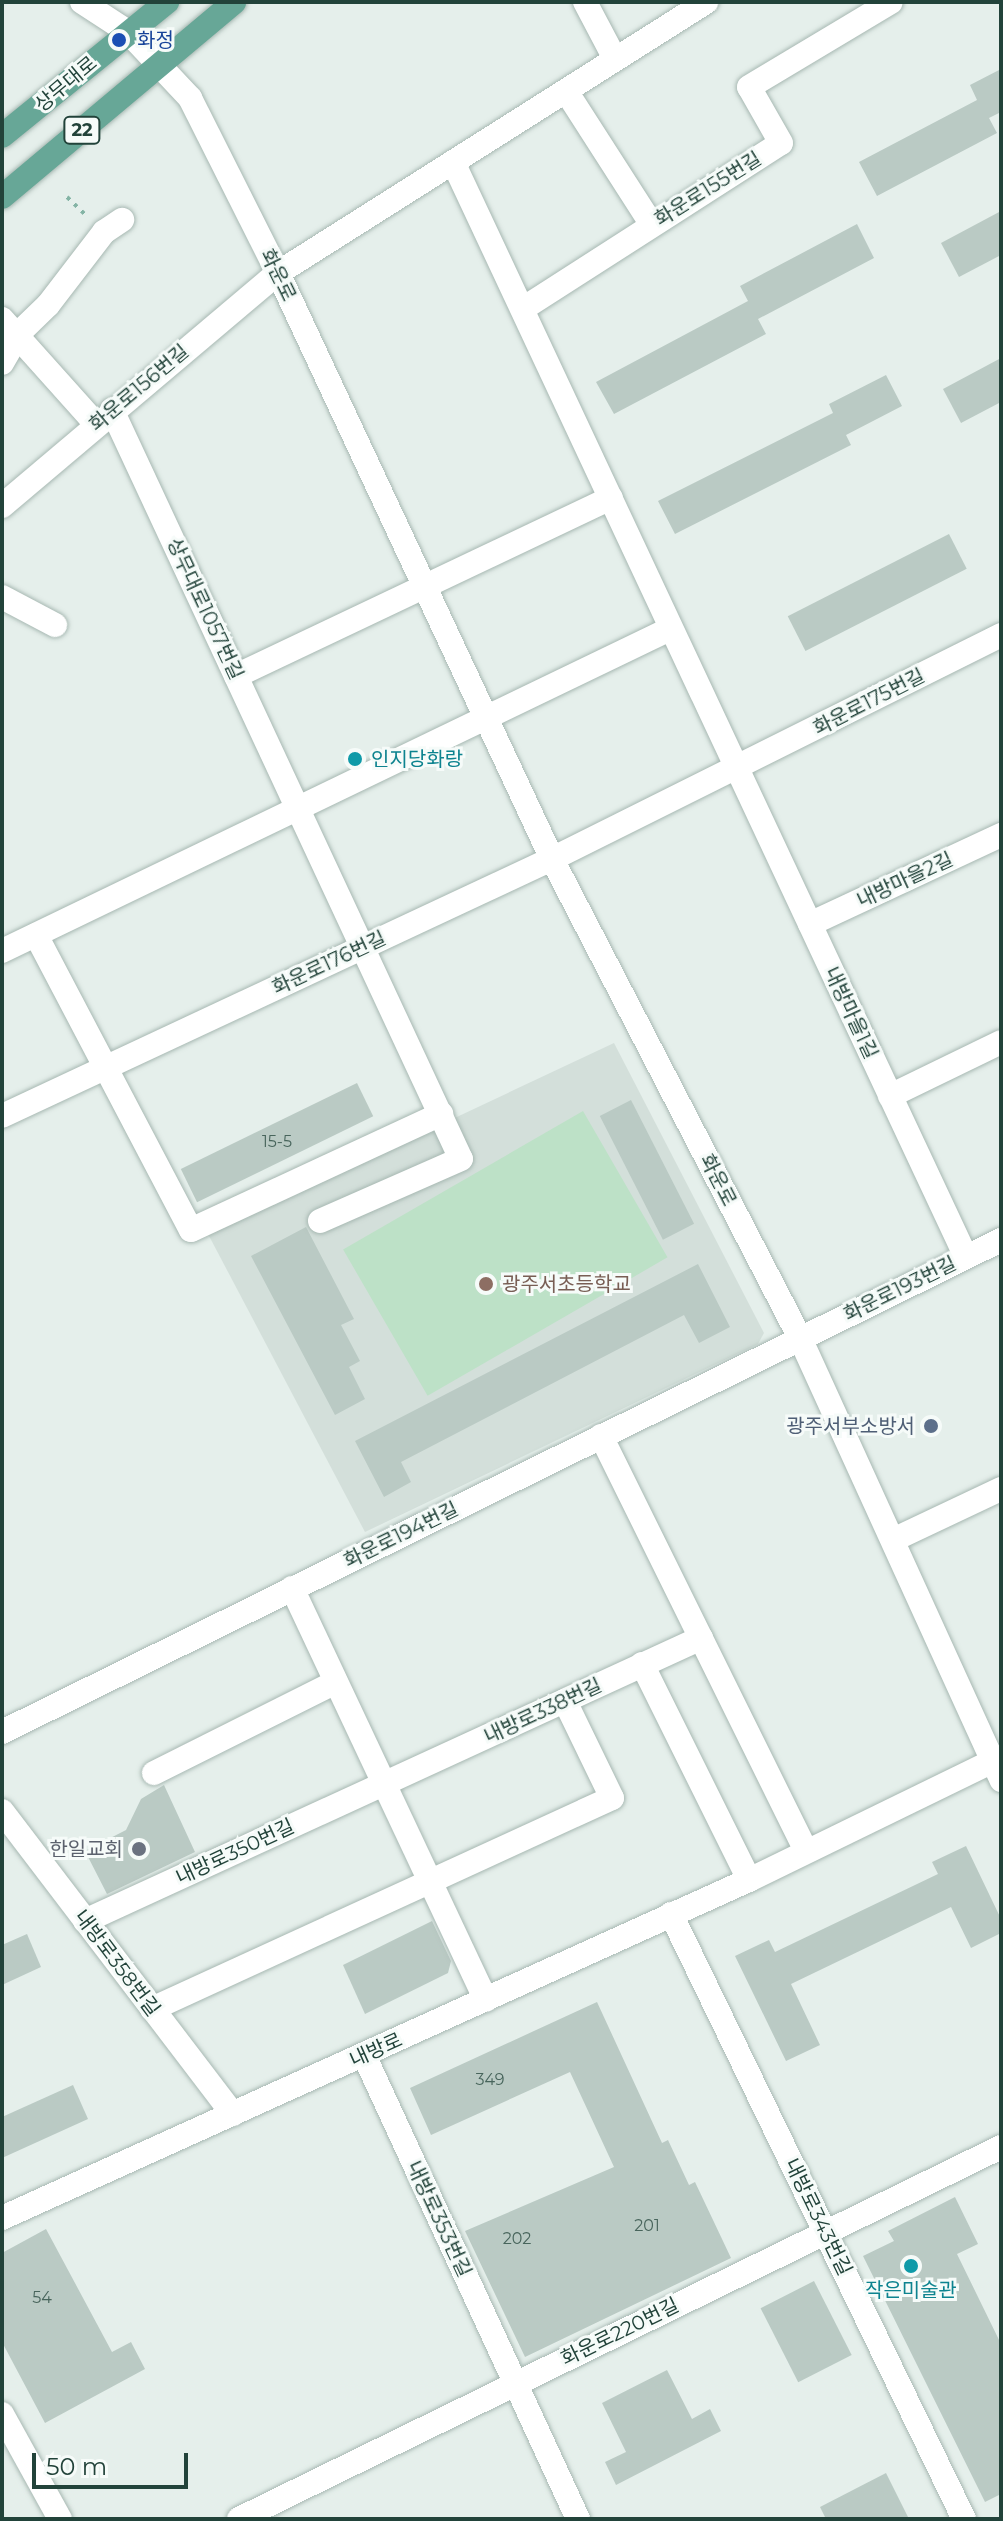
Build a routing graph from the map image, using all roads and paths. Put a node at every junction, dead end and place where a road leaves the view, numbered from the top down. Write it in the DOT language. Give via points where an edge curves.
graph roads {
  1 [pos="82,2"];
  2 [pos="167,2"];
  3 [pos="234,2"];
  4 [pos="585,2"];
  5 [pos="706,2"];
  6 [pos="891,2"];
  7 [pos="128,32"];
  8 [pos="615,59"];
  9 [pos="162,63"];
  10 [pos="566,91"];
  11 [pos="2,136"];
  12 [pos="453,162"];
  13 [pos="2,197"];
  14 [pos="67,197"];
  15 [pos="652,225"];
  16 [pos="113,226"];
  17 [pos="278,273"];
  18 [pos="524,308"];
  19 [pos="10,328"];
  20 [pos="2,363"];
  21 [pos="104,417"];
  22 [pos="611,498"];
  23 [pos="2,506"];
  24 [pos="423,586"];
  25 [pos="2,597"];
  26 [pos="55,625"];
  27 [pos="670,629"];
  28 [pos="1001,635"];
  29 [pos="236,676"];
  30 [pos="485,721"];
  31 [pos="737,769"];
  32 [pos="298,808"];
  33 [pos="1001,835"];
  34 [pos="552,859"];
  35 [pos="810,924"];
  36 [pos="36,935"];
  37 [pos="364,947"];
  38 [pos="2,951"];
  39 [pos="1001,1042"];
  40 [pos="105,1067"];
  41 [pos="890,1096"];
  42 [pos="2,1116"];
  43 [pos="443,1120"];
  44 [pos="320,1221"];
  45 [pos="1001,1240"];
  46 [pos="966,1257"];
  47 [pos="800,1338"];
  48 [pos="601,1436"];
  49 [pos="1001,1489"];
  50 [pos="895,1539"];
  51 [pos="292,1588"];
  52 [pos="701,1638"];
  53 [pos="642,1664"];
  54 [pos="336,1682"];
  55 [pos="565,1701"];
  56 [pos="2,1732"];
  57 [pos="998,1766"];
  58 [pos="154,1773"];
  59 [pos="384,1784"];
  60 [pos="2,1811"];
  61 [pos="806,1851"];
  62 [pos="749,1880"];
  63 [pos="431,1883"];
  64 [pos="671,1914"];
  65 [pos="85,1921"];
  66 [pos="486,2000"];
  67 [pos="152,2009"];
  68 [pos="364,2055"];
  69 [pos="233,2114"];
  70 [pos="1001,2147"];
  71 [pos="2,2218"];
  72 [pos="825,2232"];
  73 [pos="514,2384"];
  74 [pos="2,2414"];
  75 [pos="60,2519"];
  76 [pos="239,2519"];
  77 [pos="578,2519"];
  78 [pos="964,2519"];
  1 -- 7 [label="street, 화운로"];
  2 -- 7 [label="main road, 상무대로 / 22"];
  3 -- 9 [label="main road, 22"];
  4 -- 8 [label="street"];
  5 -- 8 [label="street"];
  6 -- 15 [label="street, 화운로155번길" via="749,87 781,143"];
  7 -- 9 [label="street, 화운로"];
  7 -- 11 [label="main road, 상무대로 / 22"];
  8 -- 10 [label="street"];
  9 -- 13 [label="main road, 22"];
  9 -- 17 [label="street, 화운로" via="190,98"];
  10 -- 12 [label="street"];
  10 -- 15 [label="street"];
  12 -- 17 [label="street"];
  12 -- 18 [label="street"];
  14 -- 16 [label="path"];
  15 -- 18 [label="street, 화운로155번길"];
  16 -- 19 [label="street"];
  17 -- 21 [label="street, 화운로156번길"];
  17 -- 24 [label="street, 화운로"];
  18 -- 22 [label="street"];
  19 -- 20 [label="street"];
  19 -- 21 [label="street, 상무대로1057번길"];
  21 -- 23 [label="street, 화운로156번길"];
  21 -- 29 [label="street, 상무대로1057번길"];
  22 -- 24 [label="street"];
  22 -- 27 [label="street"];
  24 -- 29 [label="street"];
  24 -- 30 [label="street, 화운로"];
  25 -- 26 [label="street"];
  27 -- 30 [label="street"];
  27 -- 31 [label="street"];
  28 -- 31 [label="street, 화운로175번길"];
  29 -- 32 [label="street, 상무대로1057번길"];
  30 -- 32 [label="street"];
  30 -- 34 [label="street, 화운로"];
  31 -- 34 [label="street, 화운로175번길"];
  31 -- 35 [label="street, 내방마을1길"];
  32 -- 36 [label="street"];
  32 -- 37 [label="street, 상무대로1057번길"];
  33 -- 35 [label="street, 내방마을2길"];
  34 -- 37 [label="street, 화운로176번길"];
  34 -- 47 [label="street, 화운로"];
  35 -- 41 [label="street, 내방마을1길"];
  36 -- 38 [label="street"];
  36 -- 40 [label="street"];
  37 -- 40 [label="street, 화운로176번길"];
  37 -- 43 [label="street, 상무대로1057번길"];
  39 -- 41 [label="street"];
  40 -- 42 [label="street, 화운로176번길"];
  40 -- 43 [label="street" via="191,1230"];
  41 -- 46 [label="street, 내방마을1길"];
  43 -- 44 [label="street, 상무대로1057번길" via="461,1159"];
  45 -- 46 [label="street, 화운로193번길"];
  46 -- 47 [label="street, 화운로193번길"];
  47 -- 48 [label="street, 화운로194번길"];
  47 -- 50 [label="street, 화운로"];
  48 -- 51 [label="street, 화운로194번길"];
  48 -- 52 [label="street"];
  49 -- 50 [label="street"];
  50 -- 57 [label="street, 화운로"];
  51 -- 54 [label="street"];
  51 -- 56 [label="street, 화운로194번길"];
  52 -- 53 [label="street, 내방로338번길"];
  52 -- 61 [label="street"];
  53 -- 55 [label="street, 내방로338번길"];
  53 -- 62 [label="street"];
  54 -- 58 [label="street"];
  54 -- 59 [label="street"];
  55 -- 59 [label="street, 내방로338번길"];
  55 -- 63 [label="street" via="612,1798"];
  57 -- 61 [label="street, 내방로"];
  59 -- 63 [label="street"];
  59 -- 65 [label="street, 내방로350번길"];
  60 -- 65 [label="street, 내방로358번길"];
  61 -- 62 [label="street, 내방로"];
  62 -- 64 [label="street, 내방로"];
  63 -- 66 [label="street"];
  63 -- 67 [label="street"];
  64 -- 66 [label="street, 내방로"];
  64 -- 72 [label="street, 내방로343번길"];
  65 -- 67 [label="street, 내방로358번길"];
  66 -- 68 [label="street, 내방로"];
  67 -- 69 [label="street, 내방로358번길"];
  68 -- 69 [label="street, 내방로"];
  68 -- 73 [label="street, 내방로353번길"];
  69 -- 71 [label="street, 내방로"];
  70 -- 72 [label="street, 화운로220번길"];
  72 -- 73 [label="street, 화운로220번길"];
  72 -- 78 [label="street, 내방로343번길"];
  73 -- 76 [label="street, 화운로220번길"];
  73 -- 77 [label="street, 내방로353번길"];
  74 -- 75 [label="street"];
}
